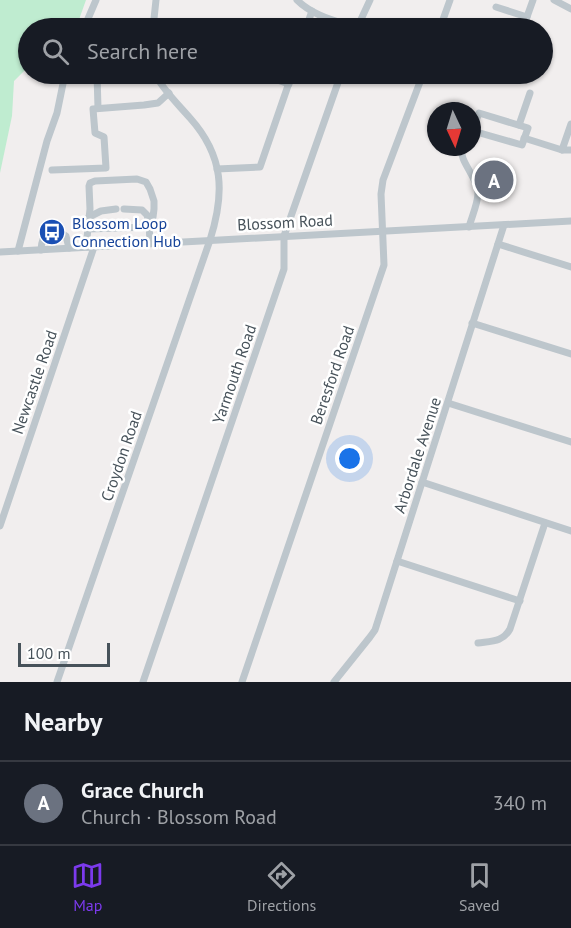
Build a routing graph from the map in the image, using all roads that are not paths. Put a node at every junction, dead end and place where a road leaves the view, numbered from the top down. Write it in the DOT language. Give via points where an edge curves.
graph roads {
  1 [pos="96,0"];
  2 [pos="156,0"];
  3 [pos="297,0"];
  4 [pos="370,0"];
  5 [pos="450,0"];
  6 [pos="533,0"];
  7 [pos="555,0"];
  8 [pos="496,7"];
  9 [pos="571,9"];
  10 [pos="312,11"];
  11 [pos="527,17"];
  12 [pos="88,18"];
  13 [pos="154,18"];
  14 [pos="310,18"];
  15 [pos="331,18"];
  16 [pos="362,18"];
  17 [pos="444,18"];
  18 [pos="63,84"];
  19 [pos="97,84"];
  20 [pos="161,84"];
  21 [pos="289,84"];
  22 [pos="337,84"];
  23 [pos="419,84"];
  24 [pos="169,93"];
  25 [pos="530,93"];
  26 [pos="98,108"];
  27 [pos="481,114"];
  28 [pos="571,124"];
  29 [pos="519,125"];
  30 [pos="481,133"];
  31 [pos="524,138"];
  32 [pos="562,150"];
  33 [pos="571,150"];
  34 [pos="462,156"];
  35 [pos="217,169"];
  36 [pos="52,170"];
  37 [pos="89,217"];
  38 [pos="571,221"];
  39 [pos="149,224"];
  40 [pos="504,225"];
  41 [pos="469,226"];
  42 [pos="88,230"];
  43 [pos="383,231"];
  44 [pos="284,236"];
  45 [pos="210,240"];
  46 [pos="150,243"];
  47 [pos="498,244"];
  48 [pos="91,247"];
  49 [pos="69,248"];
  50 [pos="41,250"];
  51 [pos="18,251"];
  52 [pos="0,252"];
  53 [pos="571,267"];
  54 [pos="472,323"];
  55 [pos="571,354"];
  56 [pos="448,403"];
  57 [pos="571,442"];
  58 [pos="422,482"];
  59 [pos="545,523"];
  60 [pos="0,526"];
  61 [pos="571,531"];
  62 [pos="397,561"];
  63 [pos="520,601"];
  64 [pos="478,643"];
  65 [pos="57,682"];
  66 [pos="143,682"];
  67 [pos="242,682"];
  68 [pos="334,682"];
  1 -- 12 [label="street"];
  2 -- 13 [label="street"];
  3 -- 10 [label="street"];
  4 -- 16 [label="street"];
  5 -- 17 [label="street"];
  6 -- 11 [label="street"];
  7 -- 9 [label="street"];
  8 -- 11 [label="street"];
  10 -- 14 [label="street"];
  10 -- 15 [label="street"];
  18 -- 51 [label="street"];
  19 -- 26 [label="street"];
  20 -- 24 [label="street, Croydon Road"];
  21 -- 35 [label="street" via="260,167"];
  22 -- 44 [label="street, Yarmouth Road"];
  23 -- 43 [label="street, Beresford Road" via="383,180"];
  24 -- 26 [label="street" via="158,103"];
  24 -- 35 [label="street, Croydon Road" via="212,149"];
  25 -- 29 [label="street"];
  26 -- 36 [label="street" via="93,109 95,133 104,137 106,168"];
  27 -- 29 [label="street"];
  28 -- 32 [label="street"];
  29 -- 31 [label="street" via="528,128"];
  30 -- 31 [label="street" via="522,145"];
  31 -- 32 [label="street"];
  32 -- 33 [label="street"];
  34 -- 41 [label="street" via="478,194"];
  35 -- 45 [label="street, Croydon Road" via="219,202"];
  37 -- 39 [label="street" via="101,211 142,210"];
  37 -- 39 [label="street, Newcastle Road" via="90,183 137,179 146,182 154,201"];
  37 -- 42 [label="street, Newcastle Road"];
  38 -- 40 [label="street, Blossom Road"];
  39 -- 42 [label="street"];
  39 -- 46 [label="street"];
  40 -- 41 [label="street, Blossom Road"];
  40 -- 47 [label="street, Arbordale Avenue"];
  41 -- 43 [label="street, Blossom Road"];
  42 -- 48 [label="street, Newcastle Road"];
  43 -- 44 [label="street, Blossom Road"];
  43 -- 67 [label="street, Beresford Road" via="384,265"];
  44 -- 45 [label="street, Blossom Road"];
  44 -- 66 [label="street, Yarmouth Road" via="284,269"];
  45 -- 46 [label="street, Blossom Road"];
  45 -- 65 [label="street, Croydon Road"];
  46 -- 48 [label="street, Blossom Road"];
  47 -- 53 [label="street"];
  47 -- 54 [label="street, Arbordale Avenue"];
  48 -- 49 [label="street, Blossom Road"];
  48 -- 60 [label="street, Newcastle Road"];
  49 -- 50 [label="street, Blossom Road"];
  49 -- 50 [label="street" via="66,236 52,231 43,238"];
  50 -- 51 [label="street, Blossom Road"];
  51 -- 52 [label="street, Blossom Road"];
  54 -- 55 [label="street"];
  54 -- 56 [label="street, Arbordale Avenue"];
  56 -- 57 [label="street"];
  56 -- 58 [label="street, Arbordale Avenue"];
  58 -- 59 [label="street"];
  58 -- 62 [label="street, Arbordale Avenue"];
  59 -- 61 [label="street"];
  59 -- 63 [label="street"];
  62 -- 63 [label="street"];
  62 -- 68 [label="street, Arbordale Avenue" via="373,634"];
  63 -- 64 [label="street" via="507,634 499,640"];
}
